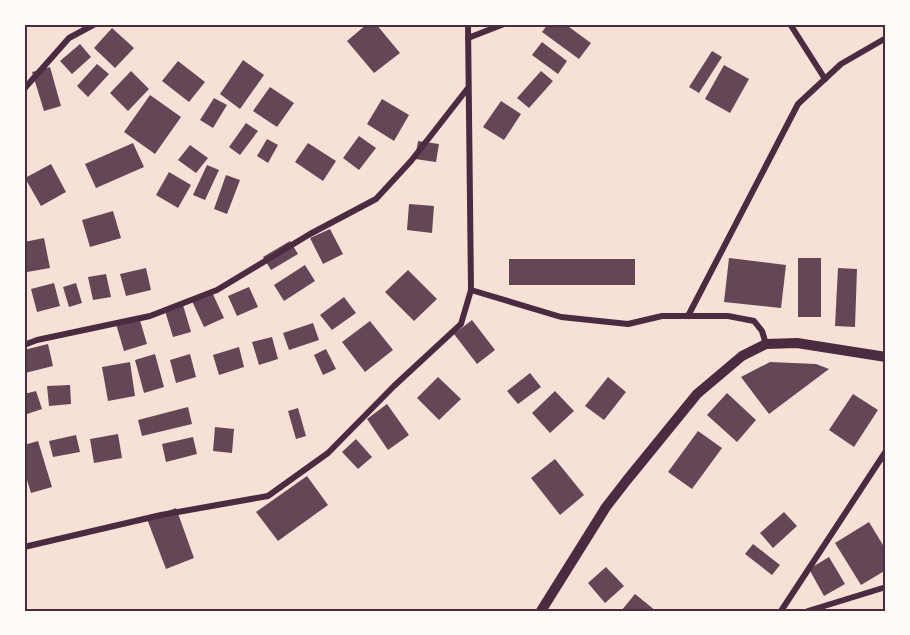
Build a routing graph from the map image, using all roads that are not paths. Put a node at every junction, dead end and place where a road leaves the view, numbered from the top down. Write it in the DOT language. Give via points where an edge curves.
graph roads {
  1 [pos="95,24"];
  2 [pos="468,24"];
  3 [pos="504,24"];
  4 [pos="790,24"];
  5 [pos="468,38"];
  6 [pos="886,38"];
  7 [pos="825,80"];
  8 [pos="469,87"];
  9 [pos="24,89"];
  10 [pos="471,290"];
  11 [pos="688,316"];
  12 [pos="766,344"];
  13 [pos="24,345"];
  14 [pos="886,357"];
  15 [pos="886,451"];
  16 [pos="24,547"];
  17 [pos="886,587"];
  18 [pos="541,611"];
  19 [pos="782,611"];
  20 [pos="808,611"];
  1 -- 9 [label="street" via="69,38"];
  2 -- 5 [label="street"];
  3 -- 5 [label="street"];
  4 -- 7 [label="street"];
  5 -- 8 [label="street"];
  6 -- 7 [label="street" via="842,64"];
  7 -- 11 [label="street" via="798,104"];
  8 -- 10 [label="street"];
  8 -- 13 [label="street" via="376,199 217,290 150,316"];
  10 -- 11 [label="street" via="561,317 628,324 662,316"];
  10 -- 16 [label="street" via="461,324 328,453 268,496 161,515"];
  11 -- 12 [label="street" via="728,316 754,321"];
  12 -- 14 [label="street" via="797,343"];
  12 -- 18 [label="street" via="742,356 698,394 606,507"];
  15 -- 19 [label="street"];
  17 -- 20 [label="street"];
}
